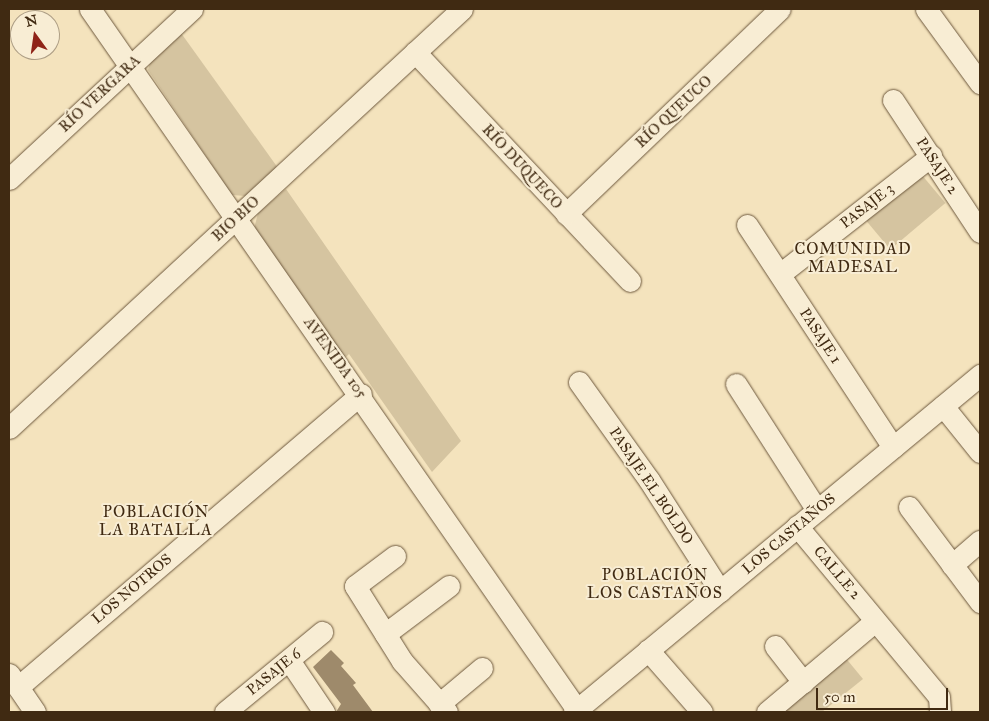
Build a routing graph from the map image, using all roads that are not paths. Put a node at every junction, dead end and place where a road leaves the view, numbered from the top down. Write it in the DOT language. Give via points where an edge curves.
graph roads {
  1 [pos="90,9"];
  2 [pos="192,9"];
  3 [pos="462,9"];
  4 [pos="780,9"];
  5 [pos="926,9"];
  6 [pos="416,52"];
  7 [pos="130,66"];
  8 [pos="980,83"];
  9 [pos="893,100"];
  10 [pos="931,156"];
  11 [pos="9,179"];
  12 [pos="566,214"];
  13 [pos="235,219"];
  14 [pos="747,225"];
  15 [pos="980,232"];
  16 [pos="780,274"];
  17 [pos="630,282"];
  18 [pos="980,374"];
  19 [pos="580,382"];
  20 [pos="736,384"];
  21 [pos="361,394"];
  22 [pos="943,406"];
  23 [pos="9,428"];
  24 [pos="893,447"];
  25 [pos="980,452"];
  26 [pos="908,507"];
  27 [pos="817,510"];
  28 [pos="797,526"];
  29 [pos="980,542"];
  30 [pos="395,556"];
  31 [pos="952,564"];
  32 [pos="449,586"];
  33 [pos="720,591"];
  34 [pos="980,602"];
  35 [pos="876,621"];
  36 [pos="322,632"];
  37 [pos="385,634"];
  38 [pos="775,646"];
  39 [pos="648,650"];
  40 [pos="289,660"];
  41 [pos="482,668"];
  42 [pos="13,681"];
  43 [pos="803,682"];
  44 [pos="443,708"];
  45 [pos="941,709"];
  46 [pos="575,711"];
  47 [pos="35,712"];
  48 [pos="225,712"];
  49 [pos="324,712"];
  50 [pos="702,712"];
  51 [pos="767,712"];
  1 -- 7 [label="street, AVENIDA 105"];
  2 -- 7 [label="street, RÍO VERGARA"];
  3 -- 6 [label="street, BIO BIO"];
  4 -- 12 [label="street, RÍO QUEUCO"];
  5 -- 8 [label="street"];
  6 -- 12 [label="street, RÍO DUQUECO"];
  6 -- 13 [label="street, BIO BIO"];
  7 -- 11 [label="street, RÍO VERGARA"];
  7 -- 13 [label="street, AVENIDA 105"];
  9 -- 10 [label="street, PASAJE 2"];
  10 -- 15 [label="street, PASAJE 2"];
  10 -- 16 [label="street, PASAJE 3"];
  12 -- 17 [label="street, RÍO DUQUECO"];
  13 -- 21 [label="street, AVENIDA 105"];
  13 -- 23 [label="street, BIO BIO"];
  14 -- 16 [label="street, PASAJE 1"];
  16 -- 24 [label="street, PASAJE 1"];
  18 -- 22 [label="street, LOS CASTAÑOS"];
  19 -- 33 [label="street, PASAJE EL BOLDO" via="649,480"];
  20 -- 27 [label="street"];
  21 -- 42 [label="street, LOS NOTROS"];
  21 -- 46 [label="street, AVENIDA 105"];
  22 -- 24 [label="street, LOS CASTAÑOS"];
  22 -- 25 [label="street"];
  24 -- 27 [label="street, LOS CASTAÑOS"];
  26 -- 31 [label="street"];
  27 -- 28 [label="street, LOS CASTAÑOS"];
  28 -- 33 [label="street, LOS CASTAÑOS"];
  28 -- 35 [label="street, CALLE 2"];
  29 -- 31 [label="street"];
  30 -- 37 [label="street" via="355,586"];
  31 -- 34 [label="street"];
  32 -- 37 [label="street"];
  33 -- 39 [label="street, LOS CASTAÑOS"];
  35 -- 43 [label="street"];
  35 -- 45 [label="street, CALLE 2"];
  36 -- 40 [label="street, PASAJE 6"];
  37 -- 44 [label="street"];
  38 -- 43 [label="street"];
  39 -- 46 [label="street, LOS CASTAÑOS"];
  39 -- 50 [label="street"];
  40 -- 48 [label="street, PASAJE 6"];
  40 -- 49 [label="street"];
  41 -- 44 [label="street"];
  42 -- 47 [label="street"];
  43 -- 51 [label="street"];
}
